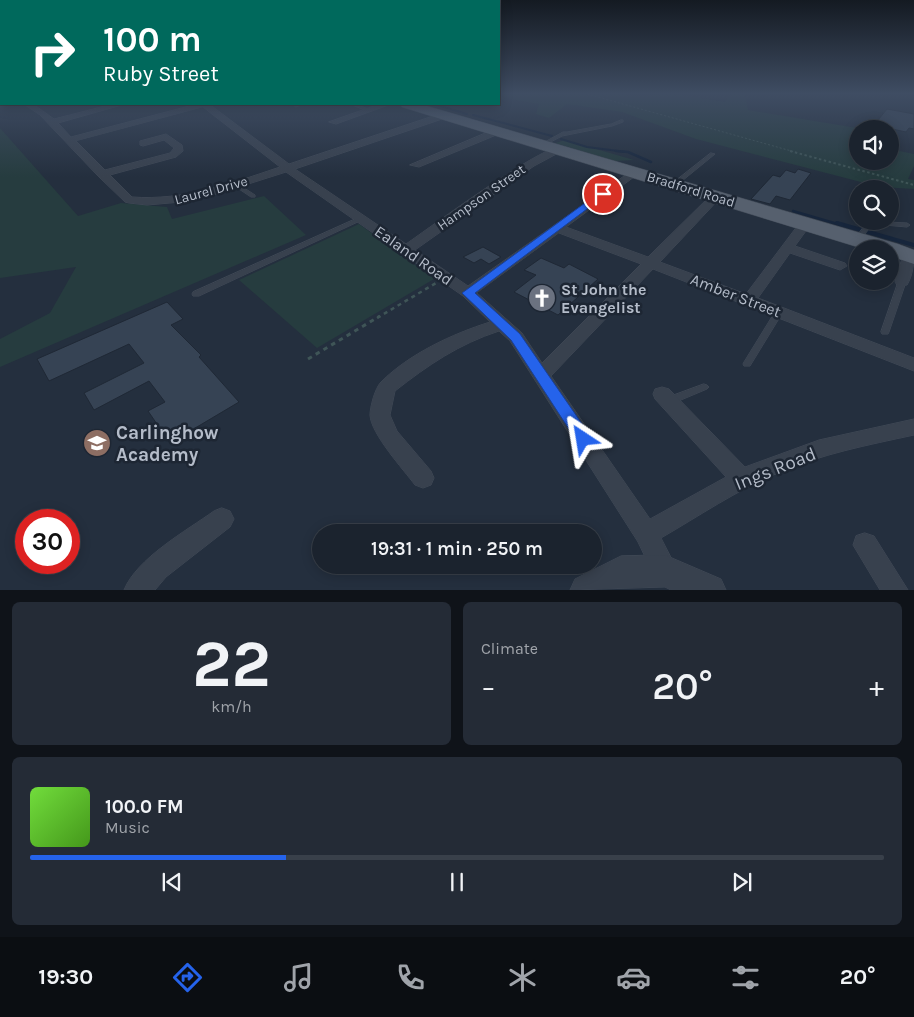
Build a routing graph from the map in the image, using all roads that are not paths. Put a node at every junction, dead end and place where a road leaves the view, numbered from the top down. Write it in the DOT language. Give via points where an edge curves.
graph roads {
  1 [pos="51,122"];
  2 [pos="139,122"];
  3 [pos="227,122"];
  4 [pos="426,122"];
  5 [pos="467,122"];
  6 [pos="620,122"];
  7 [pos="576,128"];
  8 [pos="498,131"];
  9 [pos="70,140"];
  10 [pos="143,143"];
  11 [pos="554,143"];
  12 [pos="713,154"];
  13 [pos="163,158"];
  14 [pos="175,162"];
  15 [pos="415,164"];
  16 [pos="287,168"];
  17 [pos="634,172"];
  18 [pos="102,174"];
  19 [pos="235,184"];
  20 [pos="674,184"];
  21 [pos="253,196"];
  22 [pos="716,196"];
  23 [pos="360,218"];
  24 [pos="805,224"];
  25 [pos="908,226"];
  26 [pos="557,228"];
  27 [pos="861,234"];
  28 [pos="788,248"];
  29 [pos="406,250"];
  30 [pos="901,252"];
  31 [pos="651,263"];
  32 [pos="840,266"];
  33 [pos="902,282"];
  34 [pos="468,293"];
  35 [pos="196,294"];
  36 [pos="749,300"];
  37 [pos="779,312"];
  38 [pos="502,324"];
  39 [pos="885,332"];
  40 [pos="747,364"];
  41 [pos="914,365"];
  42 [pos="541,375"];
  43 [pos="704,387"];
  44 [pos="665,398"];
  45 [pos="914,427"];
  46 [pos="423,478"];
  47 [pos="742,479"];
  48 [pos="222,519"];
  49 [pos="646,534"];
  50 [pos="865,545"];
  51 [pos="666,571"];
  52 [pos="137,590"];
  53 [pos="586,590"];
  54 [pos="710,590"];
  55 [pos="895,590"];
  1 -- 9 [label="street, Laurel Drive"];
  2 -- 9 [label="street"];
  3 -- 16 [label="street, Ealand Road"];
  4 -- 16 [label="street, Laurel Drive"];
  5 -- 8 [label="main road, Bradford Road"];
  6 -- 11 [label="lane"];
  7 -- 11 [label="lane"];
  8 -- 11 [label="main road, Bradford Road"];
  8 -- 15 [label="street"];
  9 -- 18 [label="street, Laurel Drive"];
  10 -- 13 [label="street" via="166,137 179,146 173,155"];
  11 -- 17 [label="main road, Bradford Road"];
  11 -- 29 [label="street, Hampson Street" via="530,164"];
  12 -- 20 [label="lane"];
  13 -- 14 [label="street"];
  13 -- 18 [label="street"];
  16 -- 19 [label="street, Laurel Drive"];
  16 -- 23 [label="street, Ealand Road"];
  17 -- 20 [label="main road, Bradford Road"];
  17 -- 26 [label="street"];
  18 -- 19 [label="street, Laurel Drive" via="129,200 143,202 182,200"];
  19 -- 21 [label="lane"];
  20 -- 22 [label="main road, Bradford Road"];
  22 -- 24 [label="main road, Bradford Road"];
  22 -- 31 [label="street"];
  23 -- 29 [label="street, Ealand Road"];
  23 -- 35 [label="lane"];
  24 -- 27 [label="main road, Bradford Road"];
  24 -- 28 [label="street"];
  25 -- 27 [label="lane" via="871,222"];
  26 -- 31 [label="street, Amber Street"];
  26 -- 34 [label="street"];
  27 -- 30 [label="main road, Bradford Road"];
  28 -- 32 [label="street"];
  28 -- 36 [label="street"];
  29 -- 34 [label="street, Ealand Road"];
  30 -- 33 [label="street"];
  31 -- 36 [label="street, Amber Street"];
  31 -- 42 [label="street"];
  33 -- 39 [label="lane"];
  34 -- 38 [label="street, Ealand Road"];
  36 -- 37 [label="street, Amber Street"];
  37 -- 40 [label="lane"];
  37 -- 41 [label="street, Amber Street"];
  38 -- 42 [label="street, Ealand Road" via="516,337"];
  38 -- 46 [label="street" via="467,335 428,356 386,388 380,415 390,436"];
  42 -- 49 [label="street, Ealand Road"];
  43 -- 44 [label="lane"];
  44 -- 47 [label="street"];
  45 -- 47 [label="street, Ings Road" via="787,459"];
  47 -- 49 [label="street, Ings Road"];
  48 -- 52 [label="street" via="157,568"];
  49 -- 51 [label="street, Ealand Road"];
  50 -- 55 [label="street"];
  51 -- 53 [label="street" via="621,572"];
  51 -- 54 [label="street"];
}
